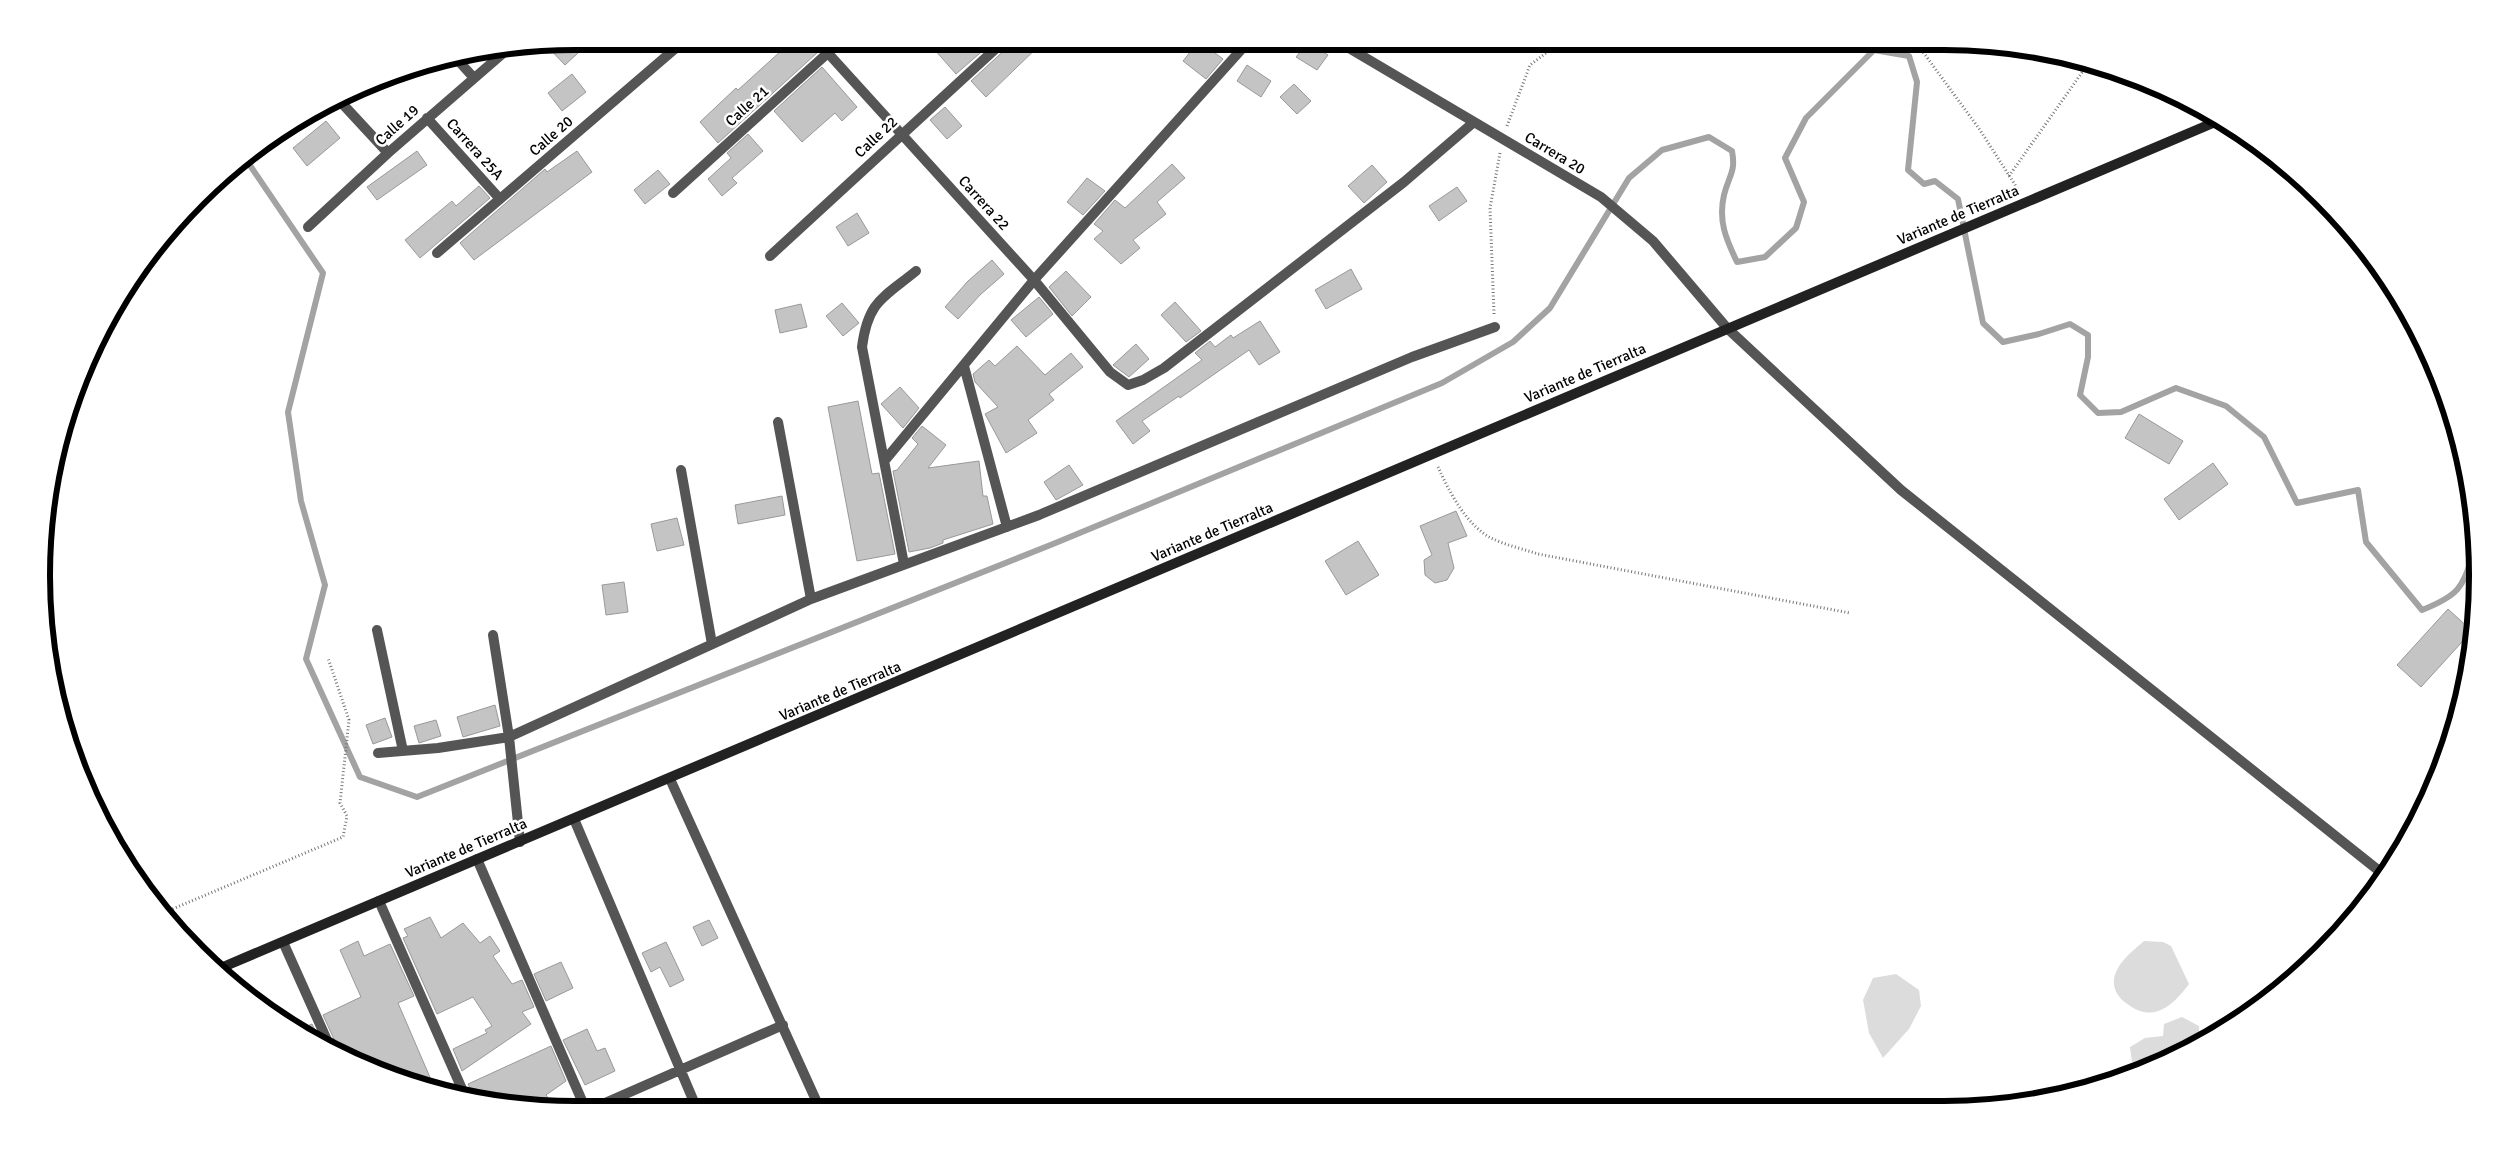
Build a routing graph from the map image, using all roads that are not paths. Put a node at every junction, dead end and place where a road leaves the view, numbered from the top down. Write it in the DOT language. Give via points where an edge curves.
graph roads {
  1 [pos="674,50"];
  2 [pos="825,50"];
  3 [pos="831,50"];
  4 [pos="994,50"];
  5 [pos="1241,50"];
  6 [pos="1353,50"];
  7 [pos="828,53"];
  8 [pos="500,55"];
  9 [pos="460,63"];
  10 [pos="474,78"];
  11 [pos="342,104"];
  12 [pos="427,118"];
  13 [pos="1474,122"];
  14 [pos="2211,124"];
  15 [pos="901,134"];
  16 [pos="388,153"];
  17 [pos="673,193"];
  18 [pos="500,199"];
  19 [pos="308,227"];
  20 [pos="437,253"];
  21 [pos="770,256"];
  22 [pos="916,271"];
  23 [pos="1034,280"];
  24 [pos="1495,327"];
  25 [pos="1727,328"];
  26 [pos="964,366"];
  27 [pos="778,422"];
  28 [pos="886,459"];
  29 [pos="681,470"];
  30 [pos="1007,527"];
  31 [pos="904,564"];
  32 [pos="811,599"];
  33 [pos="377,630"];
  34 [pos="493,634"];
  35 [pos="712,644"];
  36 [pos="509,736"];
  37 [pos="403,751"];
  38 [pos="378,753"];
  39 [pos="670,779"];
  40 [pos="574,819"];
  41 [pos="520,842"];
  42 [pos="477,859"];
  43 [pos="2378,870"];
  44 [pos="378,902"];
  45 [pos="283,942"];
  46 [pos="224,967"];
  47 [pos="784,1025"];
  48 [pos="326,1038"];
  49 [pos="680,1070"];
  50 [pos="462,1088"];
  51 [pos="584,1101"];
  52 [pos="609,1101"];
  53 [pos="694,1101"];
  54 [pos="817,1101"];
  1 -- 18 [label="street, Calle 20"];
  2 -- 7 [label="street, Carrera 22"];
  3 -- 7 [label="street, Calle 21"];
  4 -- 15 [label="street, Calle 22"];
  5 -- 23 [label="street"];
  6 -- 13 [label="street, Carrera 20"];
  7 -- 15 [label="street, Carrera 22"];
  7 -- 17 [label="street, Calle 21"];
  8 -- 10 [label="street, Calle 19"];
  9 -- 10 [label="street"];
  10 -- 12 [label="street, Calle 19"];
  11 -- 16 [label="street"];
  12 -- 16 [label="street, Calle 19"];
  12 -- 18 [label="street, Carrera 25A"];
  13 -- 23 [label="street, Carrera 22" via="1404,182 1172,362 1128,386 1110,372"];
  13 -- 25 [label="street, Carrera 20" via="1601,197 1653,241"];
  14 -- 25 [label="main road, Variante de Tierralta"];
  15 -- 21 [label="street, Calle 22"];
  15 -- 23 [label="street, Carrera 22"];
  16 -- 19 [label="street, Calle 19"];
  18 -- 20 [label="street, Calle 20"];
  22 -- 28 [label="street" via="874,305 865,324 862,346"];
  23 -- 26 [label="street"];
  24 -- 30 [label="street" via="1412,357"];
  25 -- 39 [label="main road, Variante de Tierralta"];
  25 -- 43 [label="street, Carrera 20" via="1901,490"];
  26 -- 28 [label="street"];
  26 -- 30 [label="street"];
  27 -- 32 [label="street"];
  28 -- 31 [label="street"];
  29 -- 35 [label="street"];
  30 -- 31 [label="street"];
  31 -- 32 [label="street"];
  32 -- 35 [label="street"];
  33 -- 37 [label="street"];
  34 -- 36 [label="street"];
  35 -- 36 [label="street"];
  36 -- 37 [label="street"];
  36 -- 41 [label="street"];
  37 -- 38 [label="street"];
  39 -- 40 [label="main road, Variante de Tierralta"];
  39 -- 47 [label="street"];
  40 -- 41 [label="main road, Variante de Tierralta"];
  40 -- 49 [label="street"];
  41 -- 42 [label="main road, Variante de Tierralta"];
  42 -- 44 [label="main road, Variante de Tierralta"];
  42 -- 51 [label="street"];
  44 -- 45 [label="main road, Variante de Tierralta"];
  44 -- 50 [label="street"];
  45 -- 46 [label="main road, Variante de Tierralta"];
  45 -- 48 [label="street"];
  47 -- 49 [label="street"];
  47 -- 54 [label="street"];
  49 -- 52 [label="street"];
  49 -- 53 [label="street"];
}
